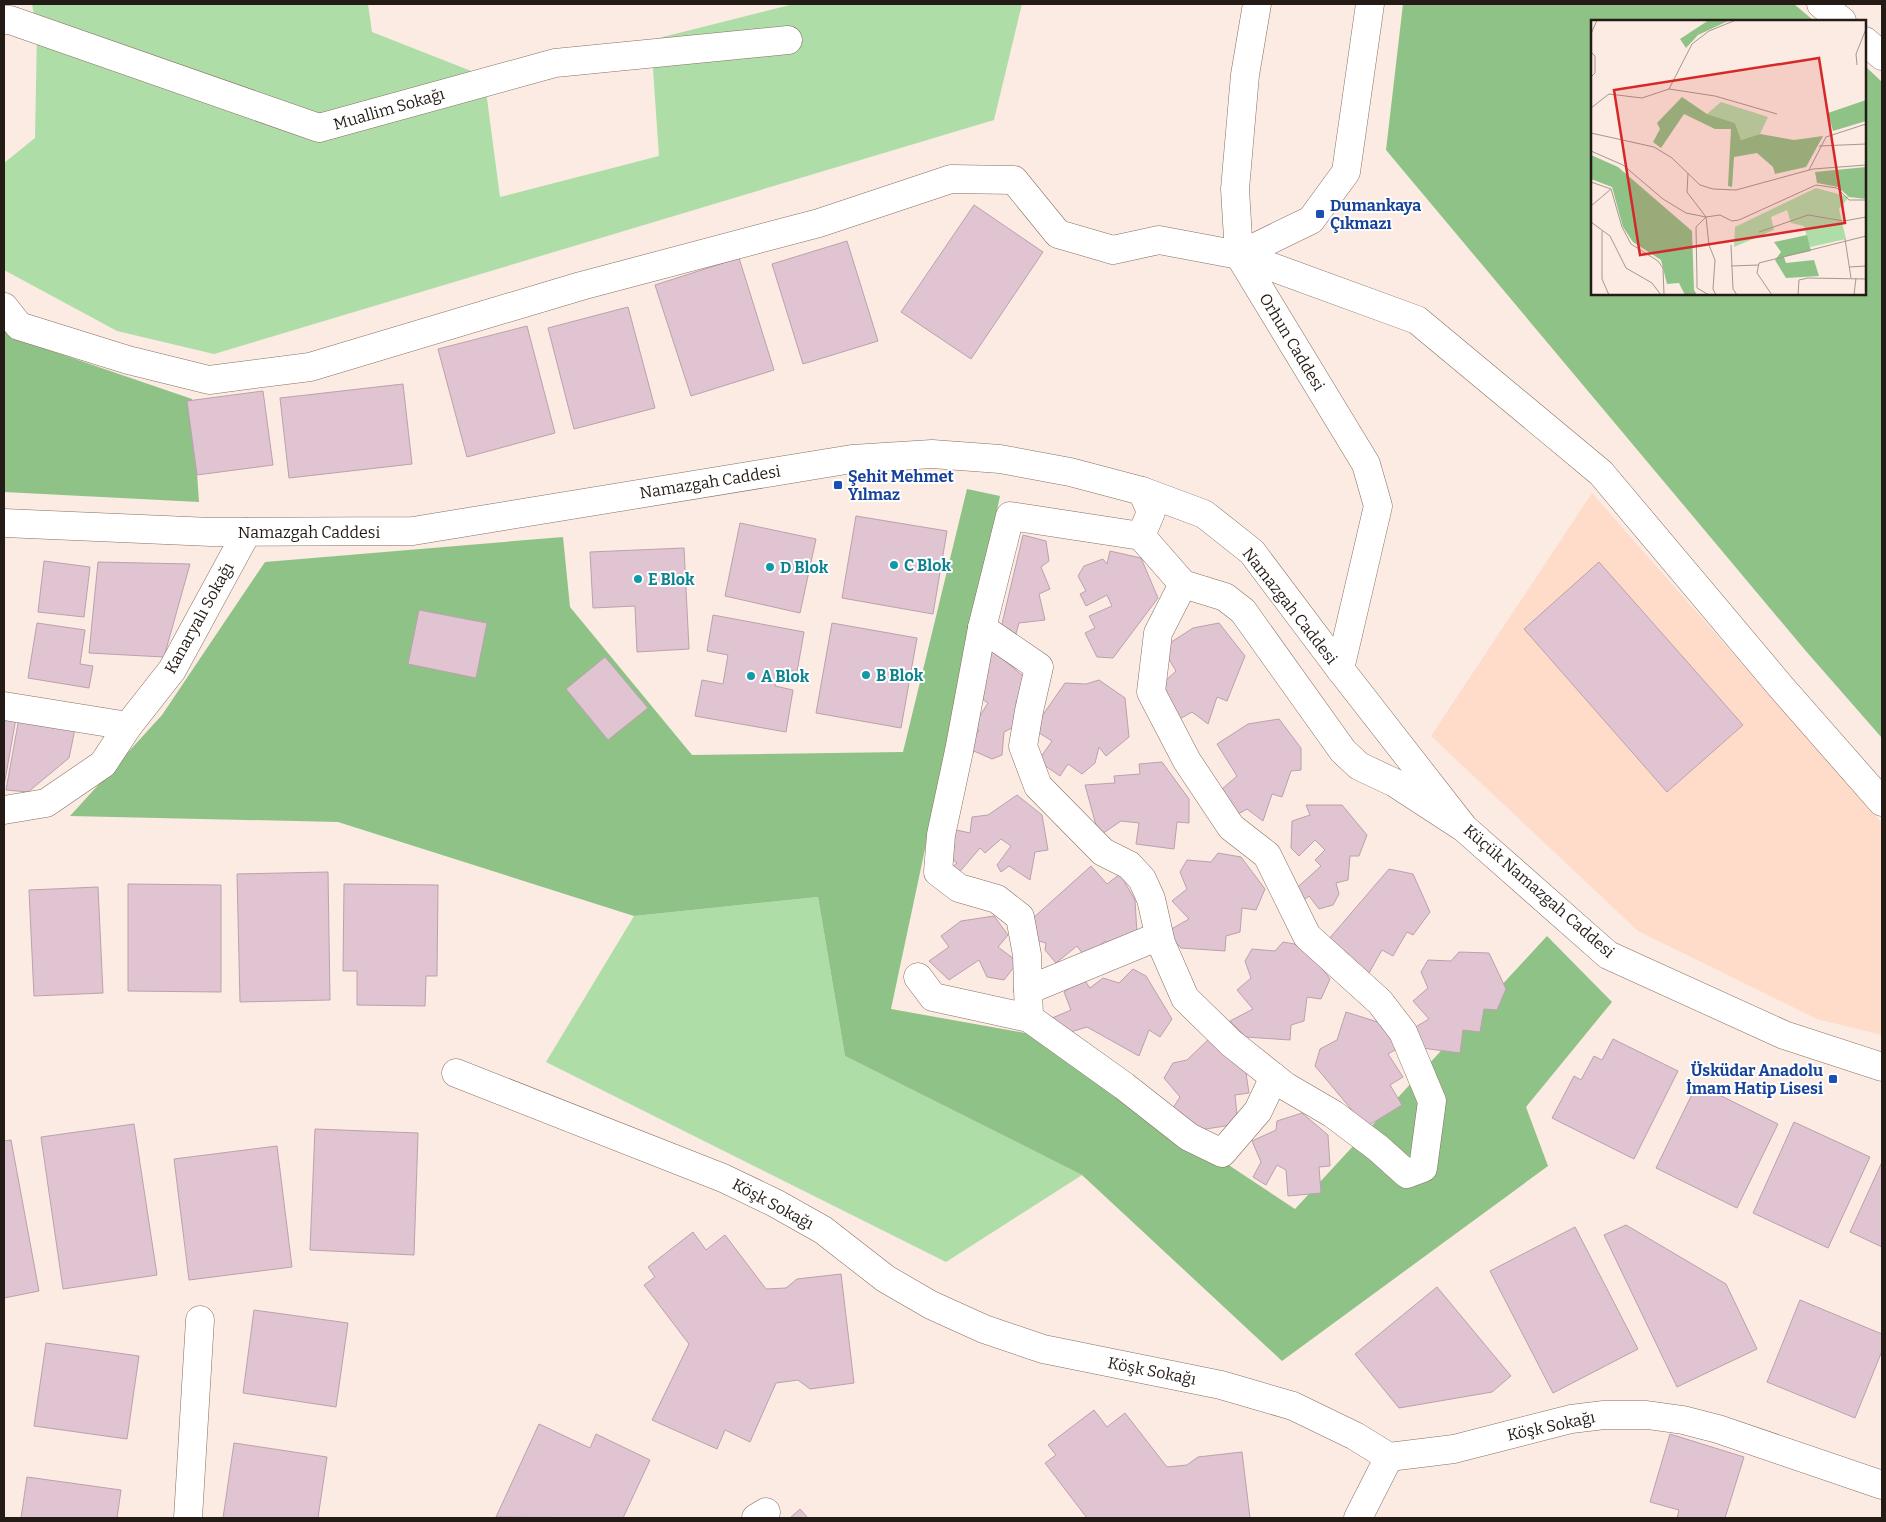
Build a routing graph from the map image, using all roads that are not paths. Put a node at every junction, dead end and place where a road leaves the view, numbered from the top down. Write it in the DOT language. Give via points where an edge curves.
graph roads {
  1 [pos="1256,4"];
  2 [pos="1370,4"];
  3 [pos="1821,4"];
  4 [pos="4,20"];
  5 [pos="1841,20"];
  6 [pos="788,40"];
  7 [pos="1866,42"];
  8 [pos="1882,56"];
  9 [pos="1239,255"];
  10 [pos="4,307"];
  11 [pos="1142,491"];
  12 [pos="4,523"];
  13 [pos="247,532"];
  14 [pos="1141,536"];
  15 [pos="1183,584"];
  16 [pos="982,628"];
  17 [pos="1340,669"];
  18 [pos="4,706"];
  19 [pos="128,726"];
  20 [pos="1882,802"];
  21 [pos="4,810"];
  22 [pos="1464,828"];
  23 [pos="1159,936"];
  24 [pos="918,977"];
  25 [pos="1028,990"];
  26 [pos="1029,1018"];
  27 [pos="1882,1067"];
  28 [pos="456,1073"];
  29 [pos="1274,1077"];
  30 [pos="200,1320"];
  31 [pos="1389,1457"];
  32 [pos="1882,1486"];
  33 [pos="188,1518"];
  34 [pos="1358,1518"];
  1 -- 9 [label="street, Orhun Caddesi" via="1245,74 1235,189"];
  2 -- 9 [label="street" via="1346,172 1311,220"];
  3 -- 5 [label="street"];
  4 -- 6 [label="street, Muallim Sokağı" via="319,128 555,62"];
  7 -- 8 [label="street"];
  9 -- 10 [label="street" via="1159,240 1113,250 1058,234 1014,180 951,179 819,223 581,286 310,367 246,376 208,380 128,360 19,326"];
  9 -- 17 [label="street, Orhun Caddesi" via="1366,464 1378,506"];
  9 -- 20 [label="street" via="1417,320 1601,473 1781,688"];
  11 -- 13 [label="street, Namazgah Caddesi" via="1070,472 1000,459 932,454 852,459 413,531"];
  11 -- 14 [label="street" via="1150,512"];
  11 -- 17 [label="street, Namazgah Caddesi" via="1204,514 1252,552"];
  12 -- 13 [label="street, Namazgah Caddesi"];
  13 -- 19 [label="street, Kanaryalı Sokağı" via="172,670"];
  14 -- 15 [label="street"];
  14 -- 16 [label="street" via="1010,516"];
  15 -- 22 [label="street" via="1225,597 1243,611 1343,752 1359,766 1395,783"];
  15 -- 29 [label="street" via="1158,633 1151,692 1187,761 1231,827 1267,855 1308,936 1380,1002 1403,1032 1432,1101 1423,1168 1407,1174 1333,1114"];
  16 -- 23 [label="street" via="1040,667 1023,746 1038,786 1102,852 1129,865 1142,879 1151,899"];
  16 -- 25 [label="street" via="941,835 938,872 959,888 997,899 1020,917 1027,955"];
  17 -- 22 [label="street, Küçük Namazgah Caddesi"];
  18 -- 19 [label="street"];
  19 -- 21 [label="street, Kanaryalı Sokağı" via="103,764 46,804"];
  22 -- 27 [label="street, Küçük Namazgah Caddesi" via="1608,955 1784,1035"];
  23 -- 25 [label="street"];
  23 -- 29 [label="street" via="1185,998 1231,1044"];
  24 -- 26 [label="street" via="933,997"];
  25 -- 26 [label="street"];
  26 -- 29 [label="street" via="1189,1137 1222,1153 1258,1111"];
  28 -- 31 [label="street, Köşk Sokağı" via="723,1178 776,1203 823,1230 886,1279 931,1305 984,1329 1044,1349 1221,1385 1293,1406 1355,1436"];
  30 -- 33 [label="street"];
  31 -- 32 [label="street, Köşk Sokağı" via="1454,1449 1571,1419 1647,1415 1718,1429"];
  31 -- 34 [label="street"];
}
